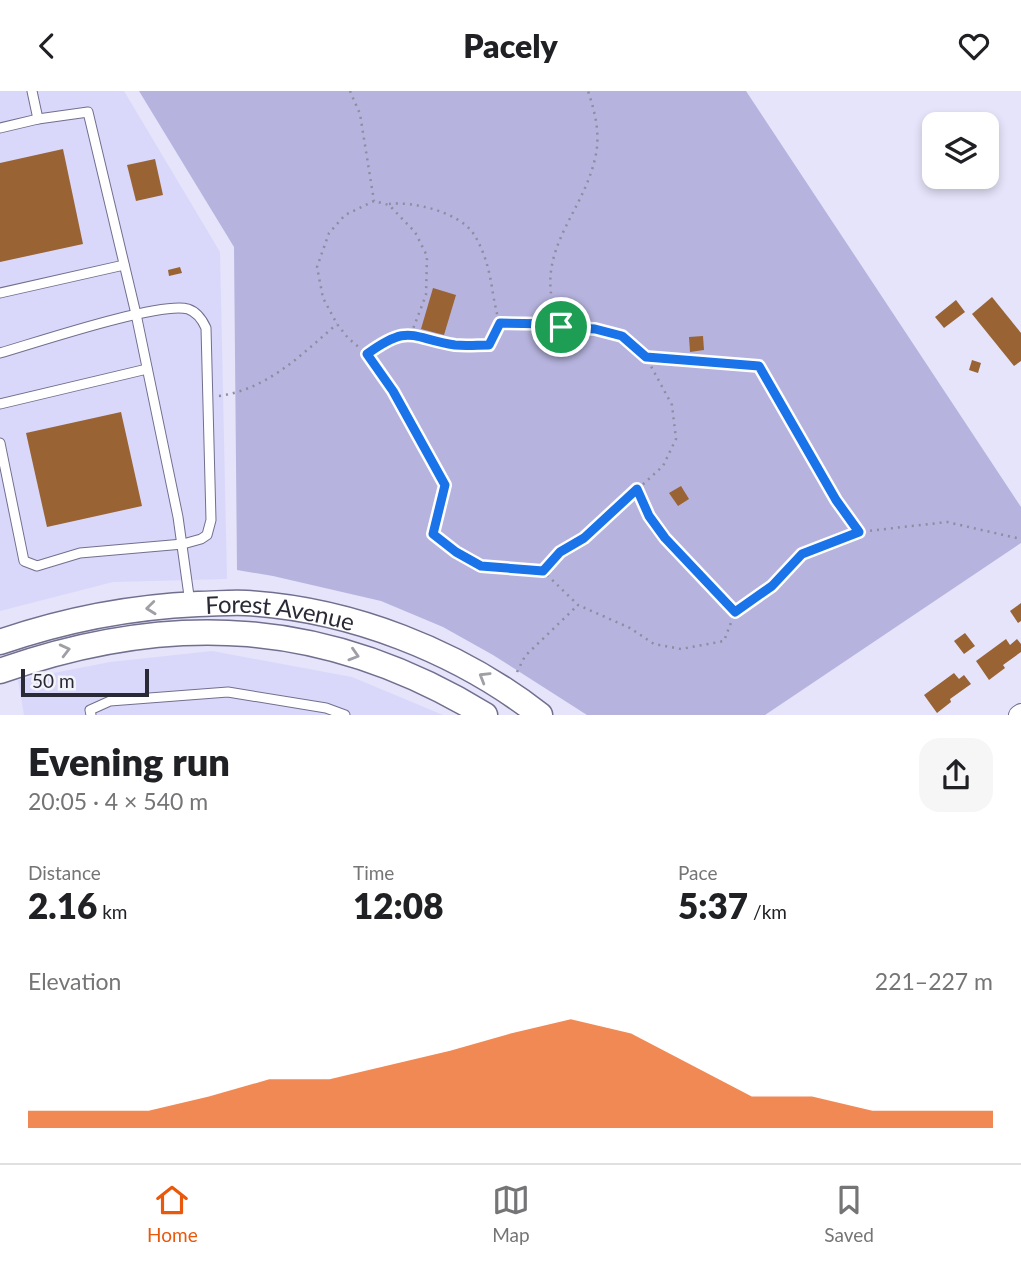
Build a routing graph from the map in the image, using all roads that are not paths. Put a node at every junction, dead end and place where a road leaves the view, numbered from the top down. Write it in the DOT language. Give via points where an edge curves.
graph roads {
  1 [pos="32,91"];
  2 [pos="38,119"];
  3 [pos="0,128"];
  4 [pos="124,265"];
  5 [pos="0,293"];
  6 [pos="136,314"];
  7 [pos="0,353"];
  8 [pos="147,369"];
  9 [pos="0,404"];
  10 [pos="0,443"];
  11 [pos="183,544"];
  12 [pos="191,604"];
  13 [pos="290,624"];
  14 [pos="0,642"];
  15 [pos="0,671"];
  16 [pos="327,712"];
  17 [pos="91,715"];
  18 [pos="345,715"];
  19 [pos="485,715"];
  20 [pos="540,715"];
  1 -- 2 [label="lane"];
  2 -- 3 [label="lane"];
  2 -- 4 [label="lane" via="88,112"];
  4 -- 5 [label="lane"];
  4 -- 6 [label="lane"];
  6 -- 7 [label="lane"];
  6 -- 8 [label="lane"];
  6 -- 11 [label="lane" via="177,308 197,314 206,327 211,520 207,535"];
  8 -- 9 [label="lane"];
  8 -- 11 [label="lane"];
  10 -- 11 [label="lane" via="24,561 37,566 80,553"];
  11 -- 12 [label="lane"];
  12 -- 13 [label="main road, Forest Avenue" via="243,602"];
  12 -- 14 [label="main road, Forest Avenue, one-way" via="78,618"];
  15 -- 13 [label="main road, Forest Avenue, one-way" via="43,656 139,635 230,633"];
  13 -- 19 [label="main road, Forest Avenue, one-way" via="335,649 394,667"];
  20 -- 13 [label="main road, Forest Avenue, one-way" via="448,657 396,636 330,617"];
  16 -- 17 [label="lane" via="228,692 110,701 90,709"];
  16 -- 18 [label="lane"];
}
